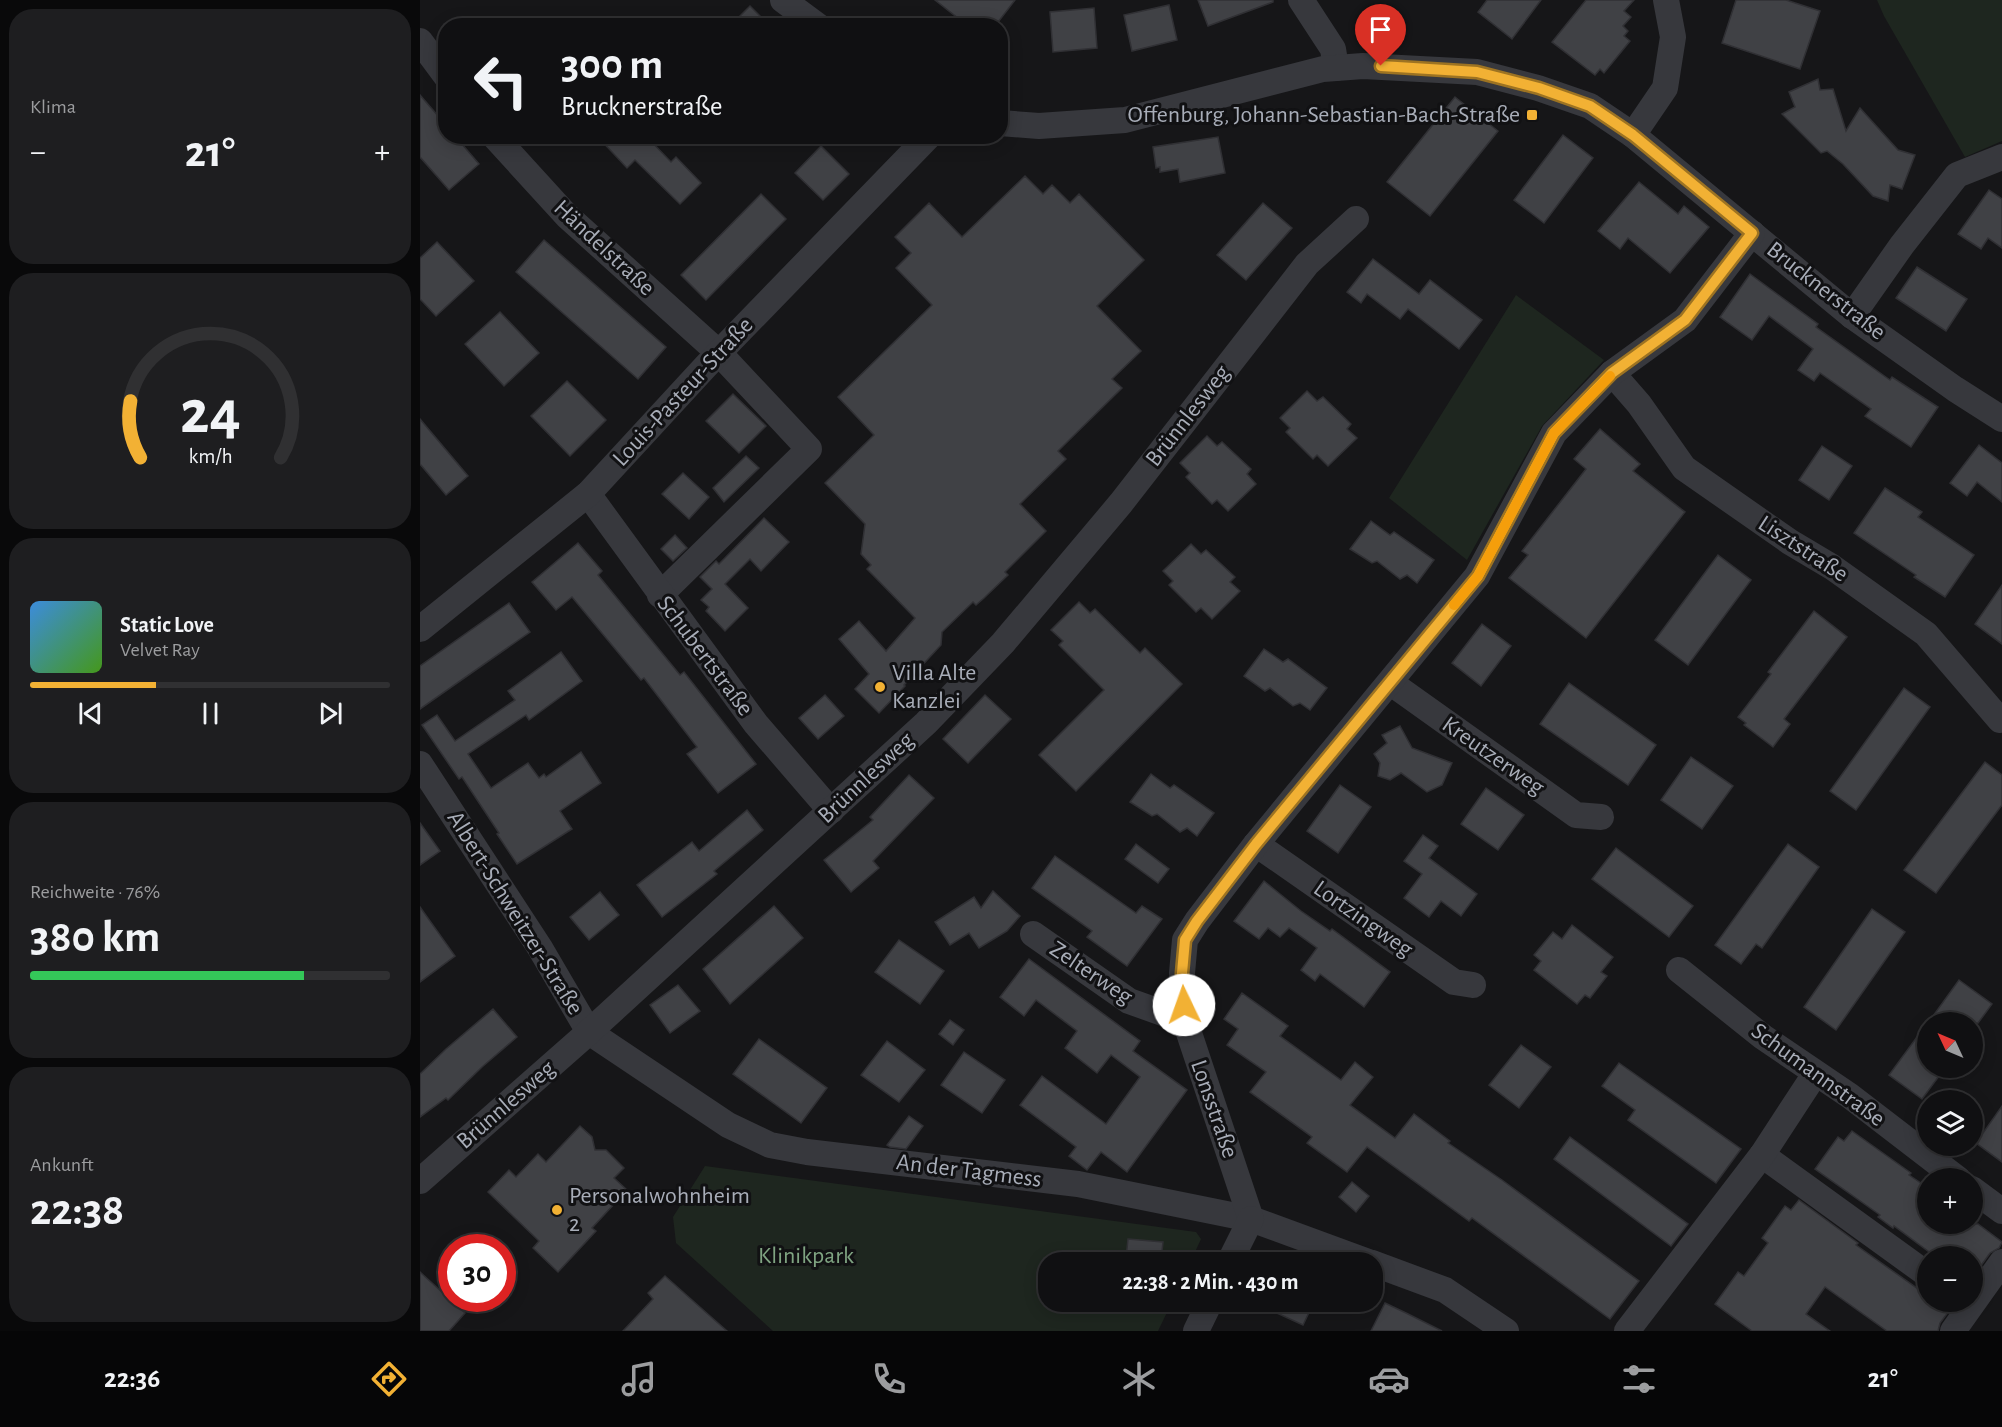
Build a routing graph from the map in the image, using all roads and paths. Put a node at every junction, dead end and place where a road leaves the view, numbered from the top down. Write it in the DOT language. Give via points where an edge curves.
graph roads {
  1 [pos="783,0"];
  2 [pos="1301,0"];
  3 [pos="1666,0"];
  4 [pos="807,18"];
  5 [pos="420,41"];
  6 [pos="438,65"];
  7 [pos="1336,68"];
  8 [pos="1008,124"];
  9 [pos="1633,135"];
  10 [pos="501,144"];
  11 [pos="921,144"];
  12 [pos="2002,157"];
  13 [pos="1356,219"];
  14 [pos="1752,233"];
  15 [pos="1852,316"];
  16 [pos="719,353"];
  17 [pos="1612,373"];
  18 [pos="2002,419"];
  19 [pos="588,494"];
  20 [pos="660,595"];
  21 [pos="420,629"];
  22 [pos="1391,683"];
  23 [pos="2000,720"];
  24 [pos="420,764"];
  25 [pos="831,811"];
  26 [pos="1601,817"];
  27 [pos="1256,844"];
  28 [pos="1033,934"];
  29 [pos="1679,970"];
  30 [pos="1473,985"];
  31 [pos="1185,1021"];
  32 [pos="589,1032"];
  33 [pos="1815,1074"];
  34 [pos="1762,1155"];
  35 [pos="1944,1168"];
  36 [pos="420,1180"];
  37 [pos="1983,1198"];
  38 [pos="2002,1211"];
  39 [pos="1251,1219"];
  40 [pos="1234,1252"];
  41 [pos="1342,1252"];
  42 [pos="2002,1262"];
  43 [pos="1383,1267"];
  44 [pos="1917,1267"];
  45 [pos="1205,1312"];
  46 [pos="1196,1331"];
  47 [pos="1506,1331"];
  48 [pos="1627,1331"];
  49 [pos="1953,1331"];
  1 -- 4 [label="street"];
  2 -- 7 [label="street" via="1333,50"];
  3 -- 9 [label="street" via="1673,37 1665,88"];
  5 -- 6 [label="street"];
  7 -- 8 [label="street, Brucknerstraße" via="1125,120 1039,126"];
  7 -- 9 [label="street, Brucknerstraße" via="1477,72 1590,106"];
  9 -- 14 [label="street, Brucknerstraße"];
  10 -- 16 [label="street, Händelstraße" via="567,216"];
  11 -- 16 [label="street, Louis-Pasteur-Straße"];
  12 -- 15 [label="street" via="1957,175"];
  13 -- 25 [label="street, Brünnlesweg" via="1307,264 1121,503 1003,643 926,723"];
  14 -- 15 [label="street, Brucknerstraße"];
  14 -- 17 [label="street, Lonsstraße" via="1685,320"];
  15 -- 18 [label="street, Brucknerstraße"];
  16 -- 19 [label="street, Louis-Pasteur-Straße"];
  16 -- 20 [label="street, Händelstraße" via="809,449"];
  17 -- 22 [label="street, Lonsstraße" via="1554,433 1478,576"];
  17 -- 23 [label="street, Lisztstraße" via="1684,468 1926,634"];
  19 -- 20 [label="street, Schubertstraße"];
  19 -- 21 [label="street, Louis-Pasteur-Straße"];
  20 -- 25 [label="street, Schubertstraße" via="756,724"];
  22 -- 26 [label="street, Kreutzerweg" via="1576,814"];
  22 -- 27 [label="street, Lonsstraße"];
  24 -- 32 [label="street, Albert-Schweitzer-Straße" via="540,948"];
  25 -- 32 [label="street, Brünnlesweg"];
  27 -- 30 [label="street, Lortzingweg" via="1454,982"];
  27 -- 31 [label="street, Lonsstraße" via="1185,940"];
  28 -- 31 [label="street, Zelterweg" via="1129,1001"];
  29 -- 33 [label="street, Schumannstraße"];
  31 -- 39 [label="street, Lonsstraße"];
  32 -- 36 [label="street, Brünnlesweg"];
  32 -- 39 [label="street, An der Tagmess" via="728,1125 770,1145 1078,1184"];
  33 -- 34 [label="street"];
  33 -- 35 [label="street, Schumannstraße"];
  34 -- 44 [label="street"];
  34 -- 48 [label="street"];
  37 -- 38 [label="street"];
  39 -- 40 [label="street"];
  39 -- 41 [label="street, An der Tagmess"];
  42 -- 49 [label="street"];
  43 -- 47 [label="street, An der Tagmess" via="1445,1290"];
  45 -- 46 [label="street"];
}
